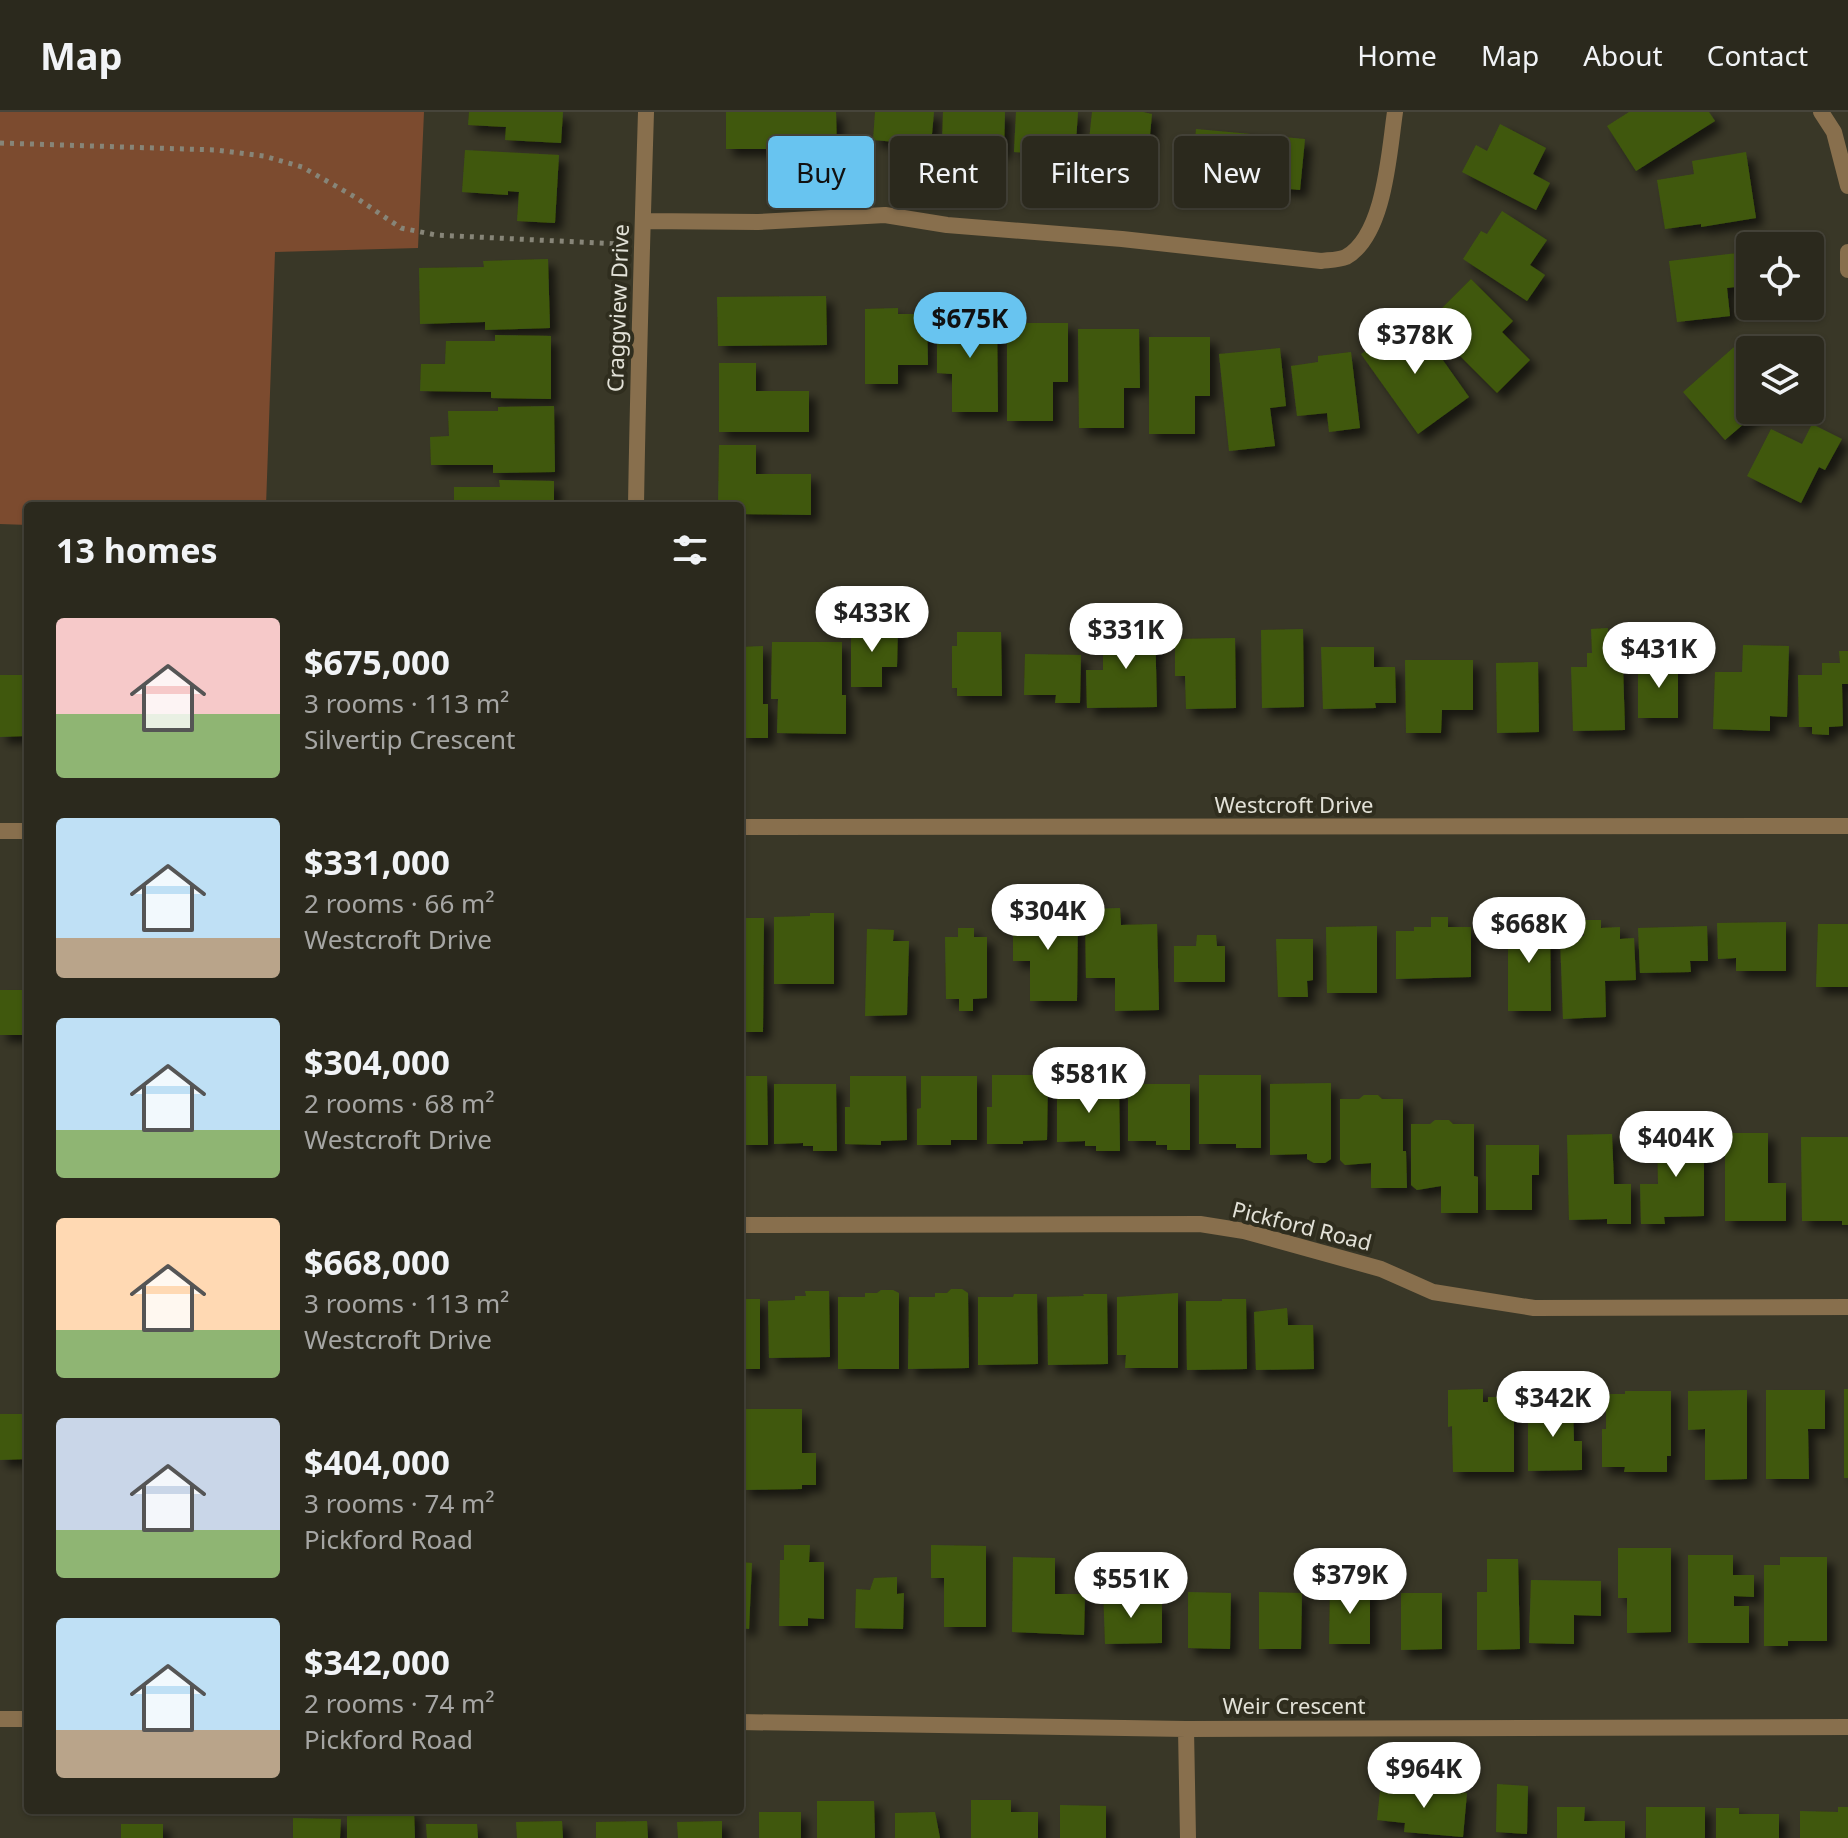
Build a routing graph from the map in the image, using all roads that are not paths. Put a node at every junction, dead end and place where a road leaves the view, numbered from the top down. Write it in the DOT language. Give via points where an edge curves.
graph roads {
  1 [pos="646,112"];
  2 [pos="1395,112"];
  3 [pos="1821,112"];
  4 [pos="1848,186"];
  5 [pos="643,221"];
  6 [pos="1848,252"];
  7 [pos="1848,270"];
  8 [pos="636,502"];
  9 [pos="1848,826"];
  10 [pos="744,827"];
  11 [pos="0,831"];
  12 [pos="24,831"];
  13 [pos="744,1225"];
  14 [pos="1848,1307"];
  15 [pos="0,1719"];
  16 [pos="24,1719"];
  17 [pos="744,1722"];
  18 [pos="1848,1727"];
  19 [pos="1186,1729"];
  20 [pos="1188,1838"];
  1 -- 5 [label="street, Craggview Drive"];
  2 -- 5 [label="street" via="1385,184 1369,233 1344,258 1321,261 885,215"];
  3 -- 4 [label="street" via="1834,132"];
  5 -- 8 [label="street, Craggview Drive"];
  6 -- 7 [label="street"];
  9 -- 10 [label="street, Westcroft Drive"];
  11 -- 12 [label="street"];
  13 -- 14 [label="street, Pickford Road" via="1200,1224 1381,1269 1433,1292 1534,1308"];
  15 -- 16 [label="street"];
  17 -- 19 [label="street, Weir Crescent"];
  18 -- 19 [label="street, Weir Crescent"];
  19 -- 20 [label="street"];
}
